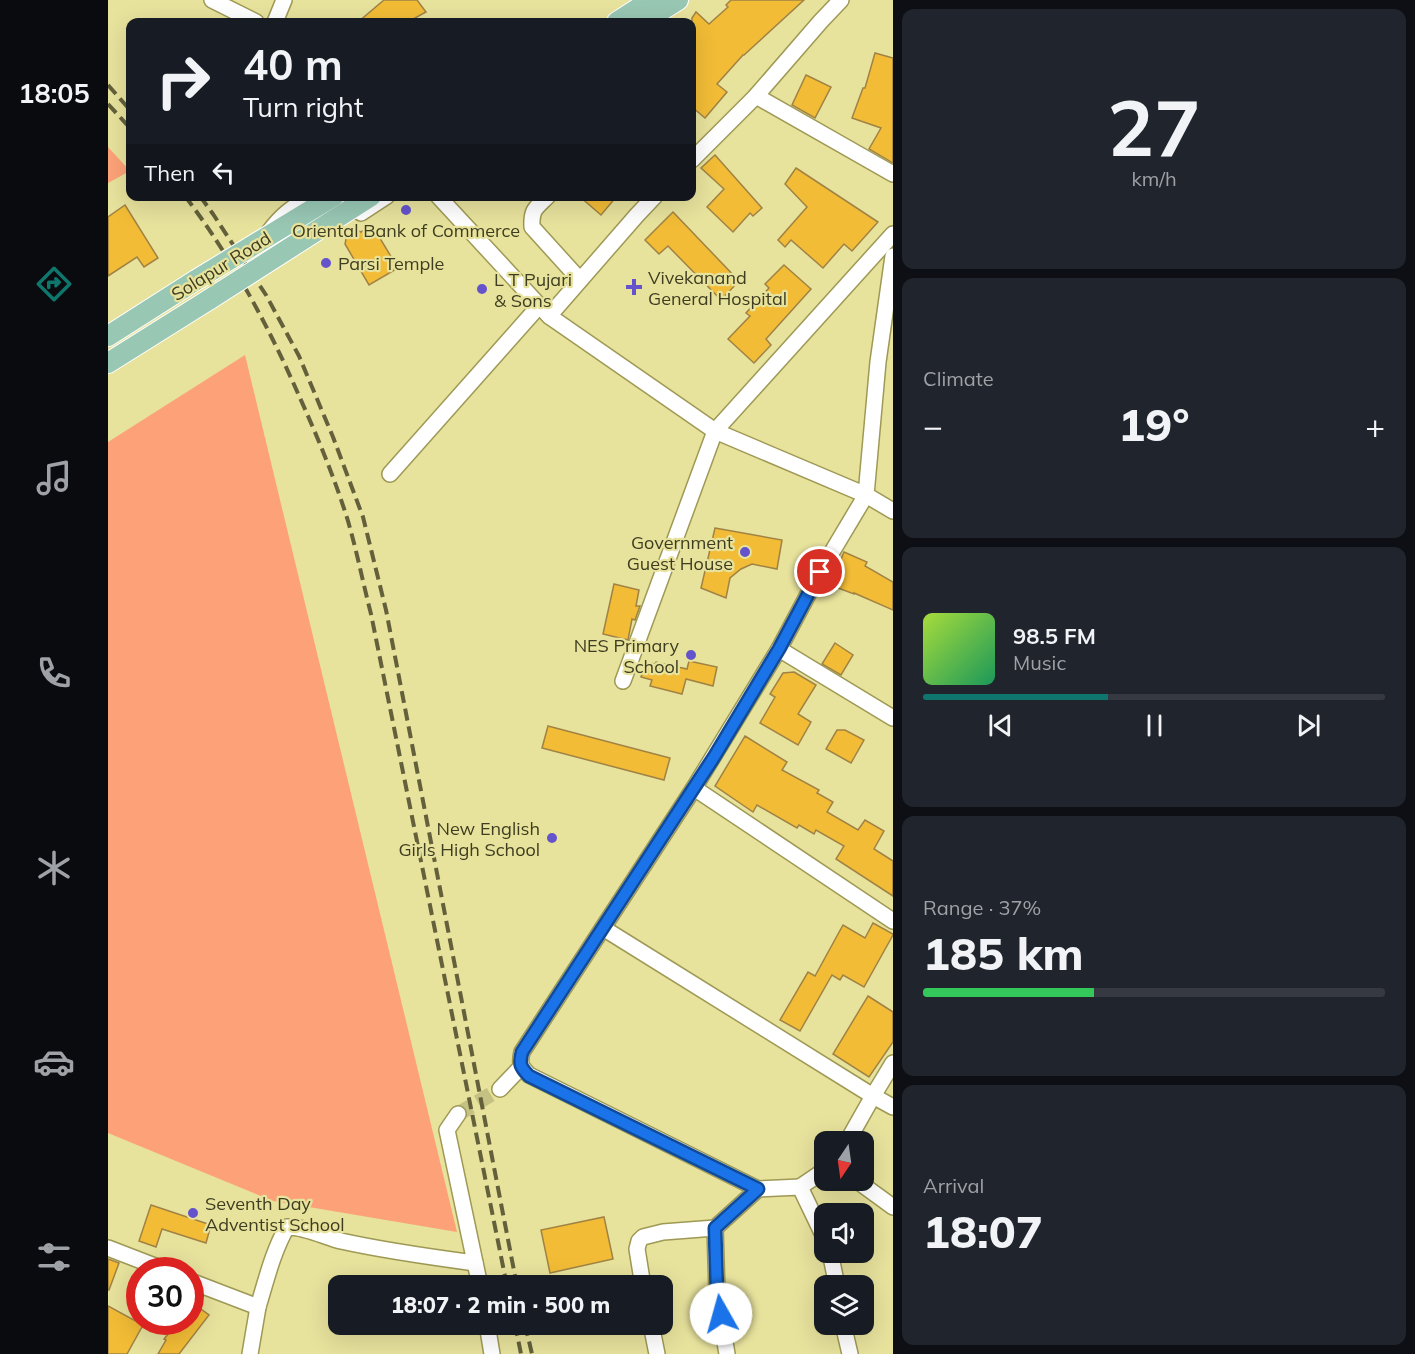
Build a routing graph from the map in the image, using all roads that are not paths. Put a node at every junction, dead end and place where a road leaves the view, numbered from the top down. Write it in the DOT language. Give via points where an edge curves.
graph roads {
  1 [pos="212,0"];
  2 [pos="284,0"];
  3 [pos="651,0"];
  4 [pos="678,0"];
  5 [pos="841,0"];
  6 [pos="248,18"];
  7 [pos="277,18"];
  8 [pos="622,18"];
  9 [pos="649,18"];
  10 [pos="756,96"];
  11 [pos="696,156"];
  12 [pos="893,174"];
  13 [pos="303,201"];
  14 [pos="326,201"];
  15 [pos="363,201"];
  16 [pos="379,201"];
  17 [pos="443,201"];
  18 [pos="543,201"];
  19 [pos="650,201"];
  20 [pos="893,234"];
  21 [pos="264,239"];
  22 [pos="893,256"];
  23 [pos="271,260"];
  24 [pos="580,280"];
  25 [pos="544,311"];
  26 [pos="108,336"];
  27 [pos="108,363"];
  28 [pos="715,431"];
  29 [pos="390,474"];
  30 [pos="866,495"];
  31 [pos="893,511"];
  32 [pos="779,649"];
  33 [pos="623,681"];
  34 [pos="893,718"];
  35 [pos="694,788"];
  36 [pos="893,921"];
  37 [pos="603,928"];
  38 [pos="893,1063"];
  39 [pos="521,1067"];
  40 [pos="500,1089"];
  41 [pos="873,1096"];
  42 [pos="893,1107"];
  43 [pos="458,1114"];
  44 [pos="853,1131"];
  45 [pos="814,1177"];
  46 [pos="800,1187"];
  47 [pos="758,1189"];
  48 [pos="871,1191"];
  49 [pos="893,1207"];
  50 [pos="814,1216"];
  51 [pos="715,1228"];
  52 [pos="108,1248"];
  53 [pos="131,1257"];
  54 [pos="476,1263"];
  55 [pos="478,1275"];
  56 [pos="641,1275"];
  57 [pos="204,1286"];
  58 [pos="258,1307"];
  59 [pos="489,1335"];
  60 [pos="653,1335"];
  61 [pos="846,1335"];
  62 [pos="250,1354"];
  63 [pos="492,1354"];
  64 [pos="657,1354"];
  65 [pos="727,1354"];
  66 [pos="850,1354"];
  1 -- 6 [label="street"];
  2 -- 7 [label="street"];
  3 -- 8 [label="main road"];
  4 -- 9 [label="main road"];
  5 -- 10 [label="street"];
  10 -- 11 [label="street"];
  10 -- 12 [label="street"];
  13 -- 21 [label="street" via="288,210"];
  14 -- 21 [label="main road, Solapur Road, bridge"];
  15 -- 23 [label="main road, Solapur Road, bridge"];
  16 -- 23 [label="street" via="292,257"];
  17 -- 25 [label="street"];
  18 -- 24 [label="street" via="531,216 532,226"];
  19 -- 24 [label="street"];
  20 -- 28 [label="street"];
  21 -- 26 [label="main road, Solapur Road, bridge"];
  22 -- 30 [label="street" via="878,362"];
  23 -- 27 [label="main road, Solapur Road, bridge"];
  24 -- 25 [label="street"];
  25 -- 28 [label="street"];
  25 -- 29 [label="street"];
  28 -- 30 [label="street"];
  28 -- 33 [label="street"];
  30 -- 31 [label="street"];
  30 -- 32 [label="street"];
  32 -- 34 [label="street"];
  32 -- 35 [label="street"];
  35 -- 36 [label="street"];
  35 -- 37 [label="street"];
  37 -- 39 [label="street" via="522,1052"];
  37 -- 41 [label="street"];
  38 -- 41 [label="street"];
  39 -- 40 [label="street"];
  39 -- 47 [label="street" via="529,1076"];
  41 -- 42 [label="street"];
  41 -- 44 [label="street"];
  43 -- 54 [label="street" via="447,1130"];
  45 -- 46 [label="street"];
  46 -- 47 [label="street"];
  46 -- 50 [label="street"];
  47 -- 51 [label="street"];
  48 -- 49 [label="street"];
  51 -- 56 [label="street" via="643,1237 637,1249"];
  51 -- 65 [label="street" via="717,1294"];
  52 -- 53 [label="street"];
  54 -- 55 [label="street"];
  54 -- 58 [label="street" via="368,1246 287,1227"];
  57 -- 58 [label="street"];
  58 -- 62 [label="street"];
  59 -- 63 [label="street"];
  60 -- 64 [label="street"];
  61 -- 66 [label="street"];
}
